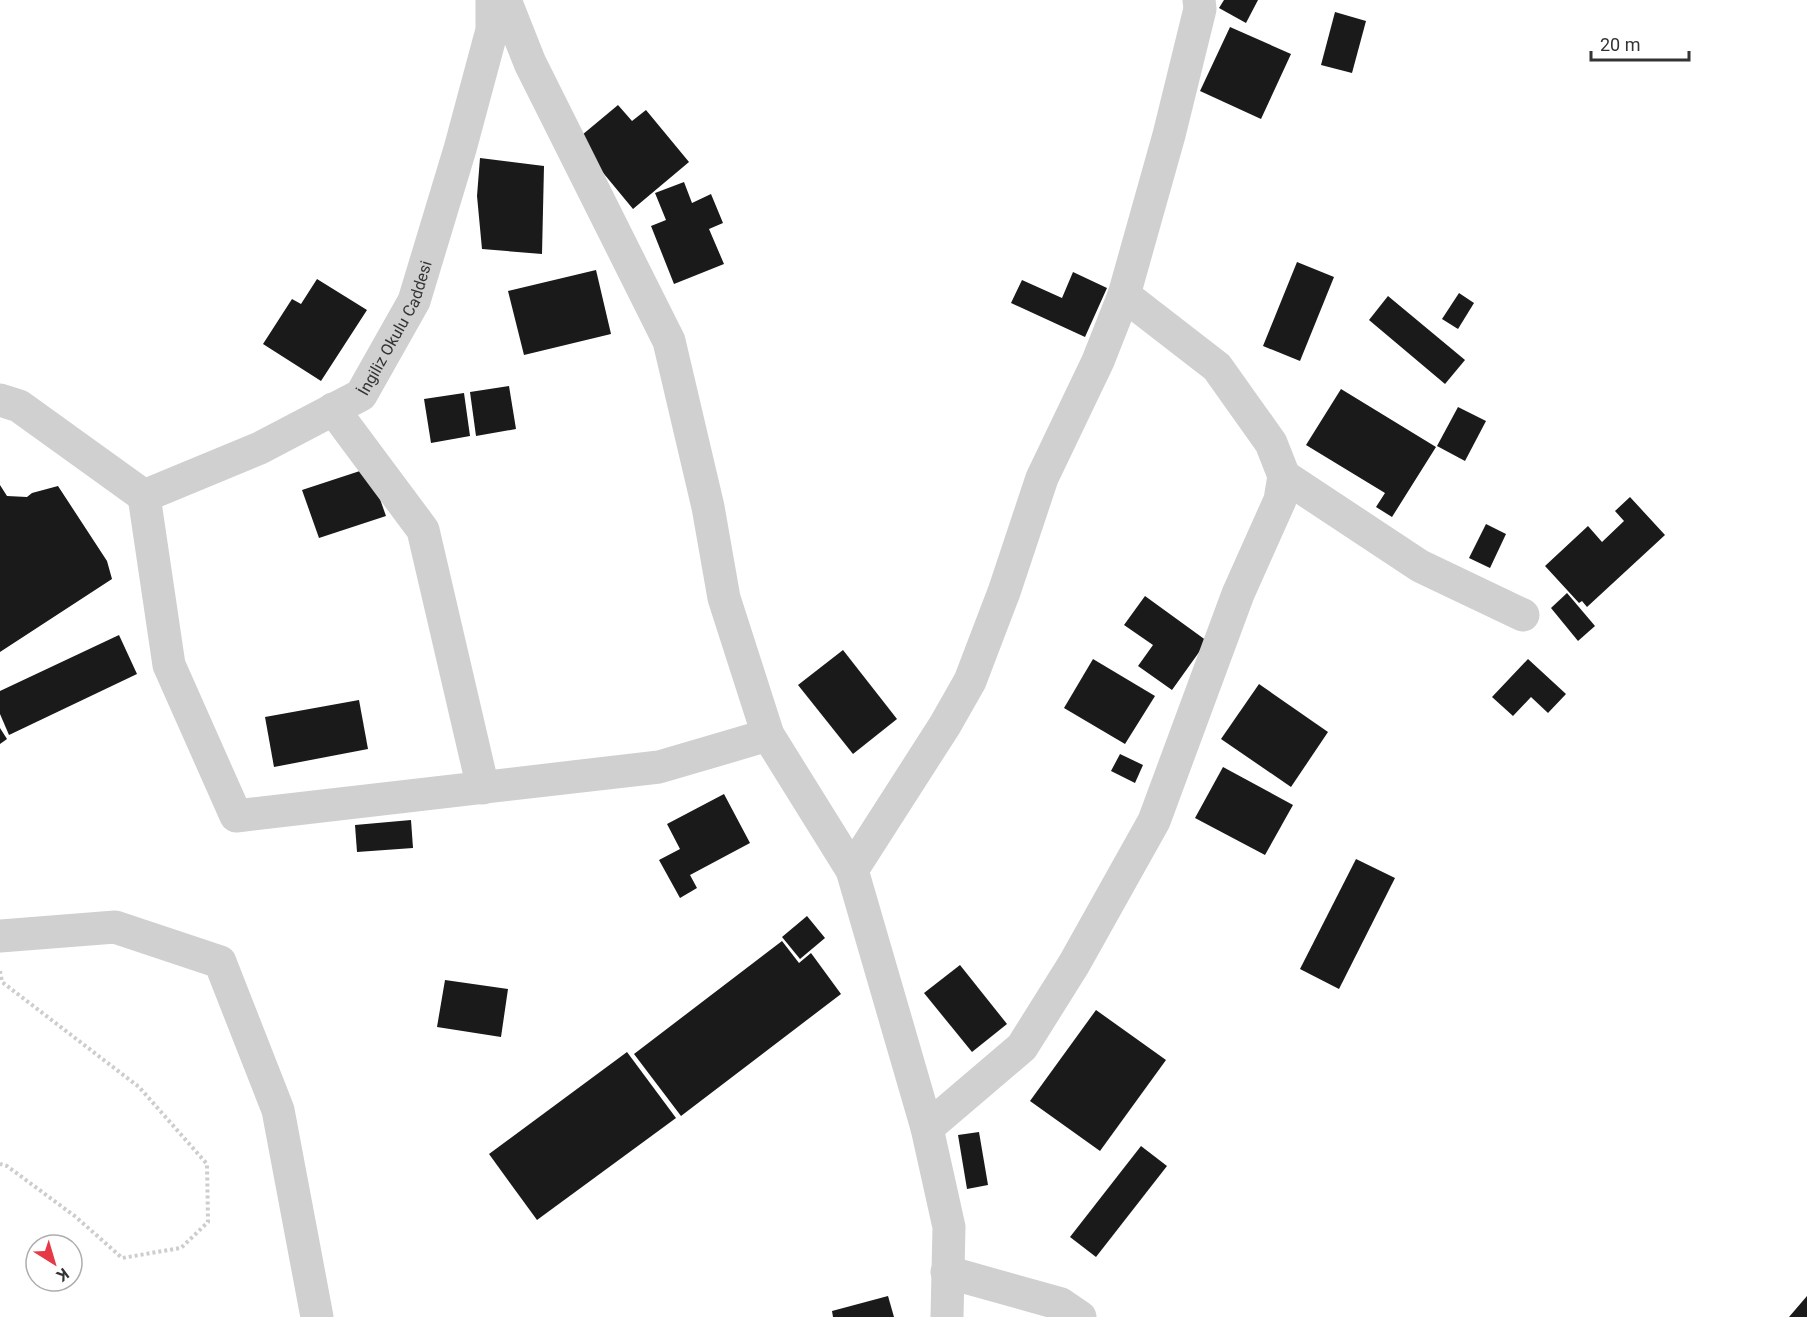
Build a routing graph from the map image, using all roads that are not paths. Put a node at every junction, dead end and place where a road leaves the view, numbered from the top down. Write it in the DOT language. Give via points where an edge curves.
graph roads {
  1 [pos="492,0"];
  2 [pos="505,0"];
  3 [pos="1199,0"];
  4 [pos="1124,295"];
  5 [pos="0,400"];
  6 [pos="333,409"];
  7 [pos="1284,476"];
  8 [pos="144,496"];
  9 [pos="1523,615"];
  10 [pos="768,735"];
  11 [pos="483,788"];
  12 [pos="852,870"];
  13 [pos="0,936"];
  14 [pos="927,1128"];
  15 [pos="947,1272"];
  16 [pos="316,1317"];
  17 [pos="947,1317"];
  18 [pos="1080,1317"];
  1 -- 6 [label="street, İngiliz Okulu Caddesi" via="492,30 414,301 361,395"];
  2 -- 10 [label="street" via="530,63 669,340 708,507 724,598"];
  3 -- 4 [label="street" via="1172,124"];
  4 -- 7 [label="street" via="1217,367 1271,443"];
  4 -- 12 [label="street" via="1098,361 1042,478 970,681"];
  5 -- 8 [label="street" via="18,406"];
  6 -- 8 [label="street, İngiliz Okulu Caddesi" via="260,448"];
  6 -- 11 [label="street" via="423,530"];
  7 -- 9 [label="street" via="1420,566"];
  7 -- 14 [label="street" via="1280,500 1238,594 1154,821 1074,964 1022,1047"];
  8 -- 11 [label="street" via="169,665 236,816"];
  10 -- 11 [label="street" via="659,767"];
  10 -- 12 [label="street"];
  12 -- 14 [label="street"];
  13 -- 16 [label="street" via="115,927 220,962 278,1110"];
  14 -- 15 [label="street" via="949,1227"];
  15 -- 17 [label="street"];
  15 -- 18 [label="street" via="1061,1304"];
}
